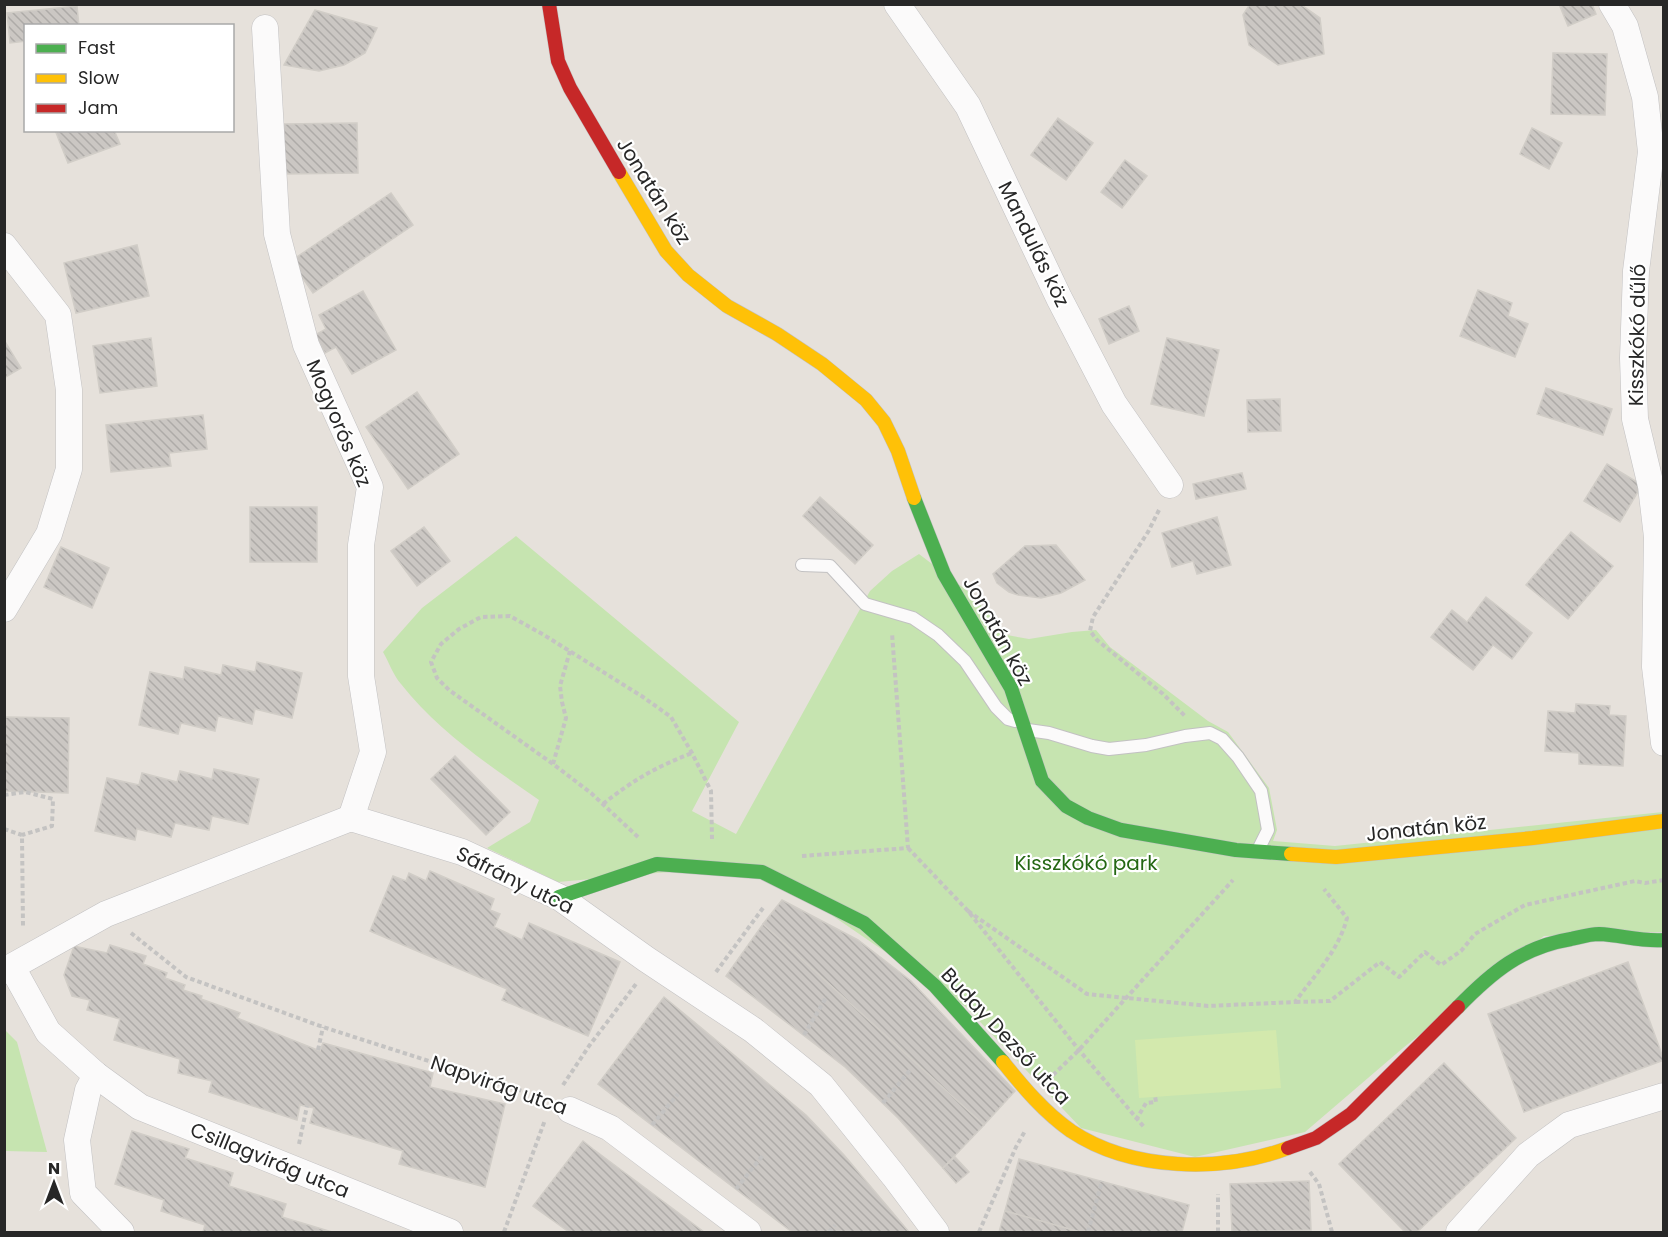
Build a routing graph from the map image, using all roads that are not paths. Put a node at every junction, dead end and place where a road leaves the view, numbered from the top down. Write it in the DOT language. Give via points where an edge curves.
graph roads {
  1 [pos="549,4"];
  2 [pos="897,4"];
  3 [pos="1612,4"];
  4 [pos="265,28"];
  5 [pos="4,246"];
  6 [pos="1166,495"];
  7 [pos="802,565"];
  8 [pos="4,609"];
  9 [pos="1023,726"];
  10 [pos="1664,743"];
  11 [pos="351,818"];
  12 [pos="1664,821"];
  13 [pos="1258,852"];
  14 [pos="559,897"];
  15 [pos="1664,940"];
  16 [pos="8,969"];
  17 [pos="96,1075"];
  18 [pos="1664,1096"];
  19 [pos="570,1110"];
  20 [pos="121,1233"];
  21 [pos="450,1233"];
  22 [pos="748,1233"];
  23 [pos="936,1233"];
  24 [pos="1459,1233"];
  1 -- 9 [label="street, Jonatán köz" via="558,61 570,88 666,251 688,275 727,306 822,364 866,400 884,422 944,573 1002,670"];
  2 -- 6 [label="street, Mandulás köz" via="968,106 1059,298"];
  3 -- 10 [label="street, Kisszkókó dűlő" via="1625,26 1645,97 1651,152 1636,271 1633,358 1635,419 1658,537 1655,667"];
  4 -- 11 [label="street, Mogyorós köz" via="277,234 306,345 370,487 362,545 362,676 373,752"];
  5 -- 8 [label="street" via="58,315 69,390 69,469 49,534"];
  7 -- 9 [label="lane" via="830,566 865,604 913,618 938,635 965,661 996,707"];
  9 -- 13 [label="street, Jonatán köz" via="1042,781 1066,806 1088,818 1121,830"];
  9 -- 13 [label="lane" via="1109,749 1210,733 1222,739 1261,791 1268,830"];
  11 -- 14 [label="street, Sáfrány utca" via="462,852"];
  11 -- 16 [label="street" via="106,914"];
  12 -- 13 [label="street, Jonatán köz" via="1336,857"];
  14 -- 15 [label="street, Buday Dezső utca" via="657,864 762,872 864,923 934,986 1035,1100 1071,1131 1116,1153 1195,1165 1234,1163 1316,1138 1351,1114 1481,983 1504,965 1547,943 1597,934"];
  14 -- 23 [label="street, Sáfrány utca" via="753,1029 821,1085"];
  16 -- 17 [label="street, Csillagvirág utca" via="48,1032"];
  17 -- 20 [label="street" via="88,1090 77,1140 82,1193"];
  17 -- 21 [label="street, Csillagvirág utca" via="140,1107"];
  18 -- 24 [label="street" via="1569,1125 1528,1155"];
  19 -- 22 [label="street, Napvirág utca" via="610,1128"];
}
